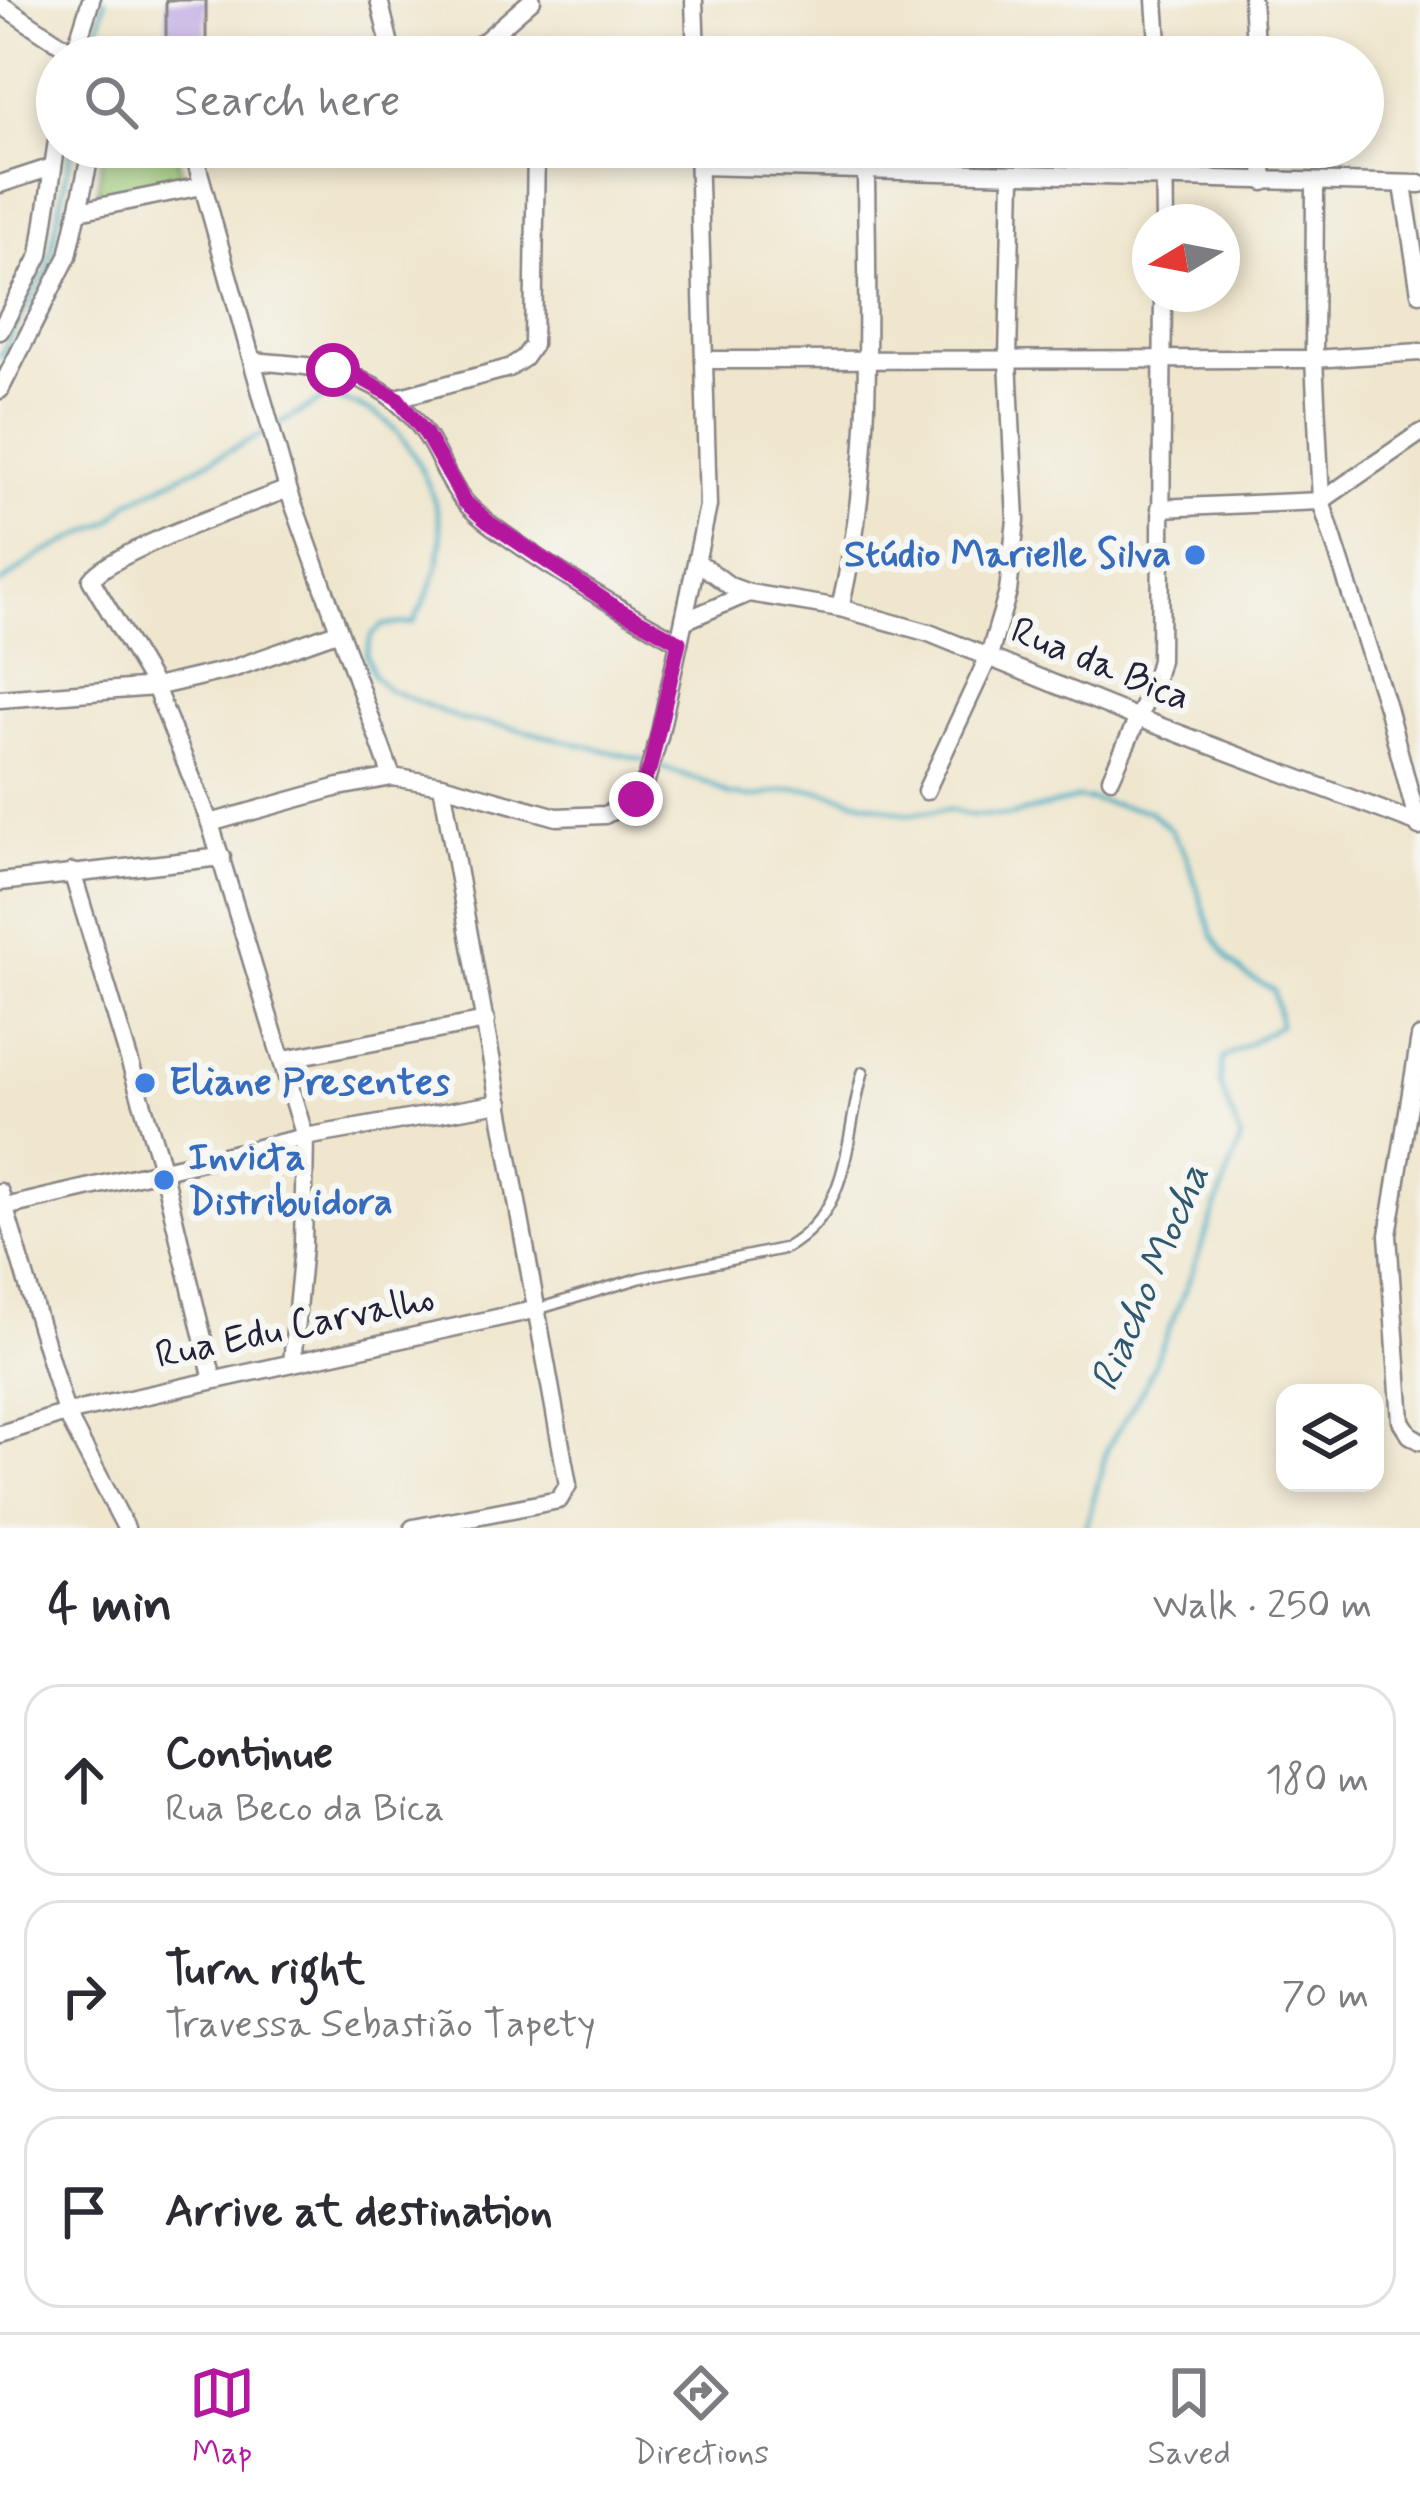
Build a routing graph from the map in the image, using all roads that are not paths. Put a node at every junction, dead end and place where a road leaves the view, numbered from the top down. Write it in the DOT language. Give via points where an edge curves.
graph roads {
  1 [pos="91,0"];
  2 [pos="379,0"];
  3 [pos="532,0"];
  4 [pos="694,0"];
  5 [pos="1155,0"];
  6 [pos="1252,0"];
  7 [pos="0,4"];
  8 [pos="47,36"];
  9 [pos="81,36"];
  10 [pos="388,36"];
  11 [pos="491,36"];
  12 [pos="695,36"];
  13 [pos="1158,36"];
  14 [pos="1255,36"];
  15 [pos="49,168"];
  16 [pos="52,168"];
  17 [pos="88,168"];
  18 [pos="198,168"];
  19 [pos="536,168"];
  20 [pos="699,168"];
  21 [pos="766,168"];
  22 [pos="1165,168"];
  23 [pos="1263,168"];
  24 [pos="866,171"];
  25 [pos="1012,175"];
  26 [pos="1166,180"];
  27 [pos="1264,182"];
  28 [pos="1316,182"];
  29 [pos="0,184"];
  30 [pos="1412,184"];
  31 [pos="202,186"];
  32 [pos="1165,204"];
  33 [pos="79,211"];
  34 [pos="1420,293"];
  35 [pos="1162,312"];
  36 [pos="0,331"];
  37 [pos="1420,352"];
  38 [pos="868,358"];
  39 [pos="1314,359"];
  40 [pos="704,360"];
  41 [pos="1008,360"];
  42 [pos="1161,360"];
  43 [pos="253,361"];
  44 [pos="0,390"];
  45 [pos="397,398"];
  46 [pos="1420,433"];
  47 [pos="288,489"];
  48 [pos="1321,501"];
  49 [pos="1160,508"];
  50 [pos="699,563"];
  51 [pos="749,593"];
  52 [pos="840,608"];
  53 [pos="684,621"];
  54 [pos="337,632"];
  55 [pos="679,642"];
  56 [pos="989,656"];
  57 [pos="154,687"];
  58 [pos="0,699"];
  59 [pos="1138,718"];
  60 [pos="392,777"];
  61 [pos="1111,778"];
  62 [pos="442,784"];
  63 [pos="926,791"];
  64 [pos="211,823"];
  65 [pos="1419,827"];
  66 [pos="222,857"];
  67 [pos="72,872"];
  68 [pos="0,882"];
  69 [pos="486,1022"];
  70 [pos="1420,1036"];
  71 [pos="284,1059"];
  72 [pos="863,1072"];
  73 [pos="500,1103"];
  74 [pos="305,1137"];
  75 [pos="162,1168"];
  76 [pos="2,1200"];
  77 [pos="538,1309"];
  78 [pos="292,1363"];
  79 [pos="213,1380"];
  80 [pos="66,1413"];
  81 [pos="0,1434"];
  82 [pos="1420,1441"];
  83 [pos="485,1521"];
  84 [pos="126,1528"];
  85 [pos="412,1528"];
  1 -- 9 [label="street"];
  2 -- 10 [label="street"];
  3 -- 11 [label="street"];
  4 -- 12 [label="street"];
  5 -- 13 [label="street"];
  6 -- 14 [label="street"];
  7 -- 8 [label="street"];
  15 -- 29 [label="street"];
  16 -- 36 [label="street" via="40,255"];
  17 -- 33 [label="street"];
  18 -- 31 [label="street"];
  19 -- 45 [label="street" via="533,345 509,368"];
  20 -- 40 [label="street"];
  21 -- 24 [label="street"];
  22 -- 26 [label="street"];
  23 -- 27 [label="street"];
  24 -- 25 [label="street"];
  24 -- 38 [label="street"];
  25 -- 26 [label="street"];
  25 -- 41 [label="street"];
  26 -- 27 [label="street"];
  26 -- 32 [label="street"];
  27 -- 28 [label="street"];
  28 -- 30 [label="street"];
  28 -- 39 [label="street"];
  30 -- 34 [label="street"];
  31 -- 33 [label="street"];
  31 -- 43 [label="street"];
  33 -- 44 [label="street" via="55,287"];
  35 -- 42 [label="street"];
  37 -- 39 [label="street"];
  38 -- 40 [label="street"];
  38 -- 41 [label="street"];
  38 -- 52 [label="street" via="861,506"];
  39 -- 42 [label="street"];
  39 -- 48 [label="street"];
  40 -- 50 [label="street" via="708,506"];
  41 -- 42 [label="street"];
  41 -- 56 [label="street" via="1016,520 1008,592"];
  42 -- 49 [label="street"];
  43 -- 45 [label="street" via="346,374"];
  43 -- 47 [label="street"];
  45 -- 55 [label="street" via="464,501 488,522"];
  46 -- 48 [label="street"];
  47 -- 54 [label="street"];
  47 -- 57 [label="street" via="126,557 92,580"];
  48 -- 49 [label="street"];
  48 -- 65 [label="street"];
  49 -- 59 [label="street" via="1160,659"];
  50 -- 51 [label="street, Rua da Bica"];
  50 -- 53 [label="street"];
  51 -- 52 [label="street, Rua da Bica"];
  51 -- 53 [label="street"];
  52 -- 56 [label="street, Rua da Bica"];
  53 -- 55 [label="street"];
  54 -- 57 [label="street"];
  54 -- 60 [label="street"];
  55 -- 62 [label="street" via="636,799 605,815 557,817"];
  56 -- 59 [label="street, Rua da Bica"];
  56 -- 63 [label="street"];
  57 -- 58 [label="street"];
  57 -- 64 [label="street"];
  59 -- 61 [label="street"];
  59 -- 65 [label="street, Rua da Bica"];
  60 -- 62 [label="street"];
  60 -- 64 [label="street"];
  62 -- 69 [label="street"];
  64 -- 66 [label="street"];
  66 -- 67 [label="street"];
  66 -- 71 [label="street"];
  67 -- 68 [label="street"];
  67 -- 75 [label="street"];
  69 -- 71 [label="street"];
  69 -- 73 [label="street"];
  70 -- 82 [label="street" via="1387,1253 1401,1421"];
  71 -- 74 [label="street"];
  72 -- 77 [label="lane" via="836,1192 807,1235 786,1248"];
  73 -- 74 [label="street"];
  73 -- 77 [label="street"];
  74 -- 75 [label="street"];
  74 -- 78 [label="street"];
  75 -- 76 [label="street"];
  75 -- 79 [label="street"];
  76 -- 80 [label="street"];
  77 -- 78 [label="street, Rua Edu Carvalho"];
  77 -- 83 [label="street" via="566,1493"];
  78 -- 79 [label="street, Rua Edu Carvalho"];
  79 -- 80 [label="street, Rua Edu Carvalho"];
  80 -- 81 [label="street, Rua Edu Carvalho"];
  80 -- 84 [label="street"];
  83 -- 85 [label="street"];
}
